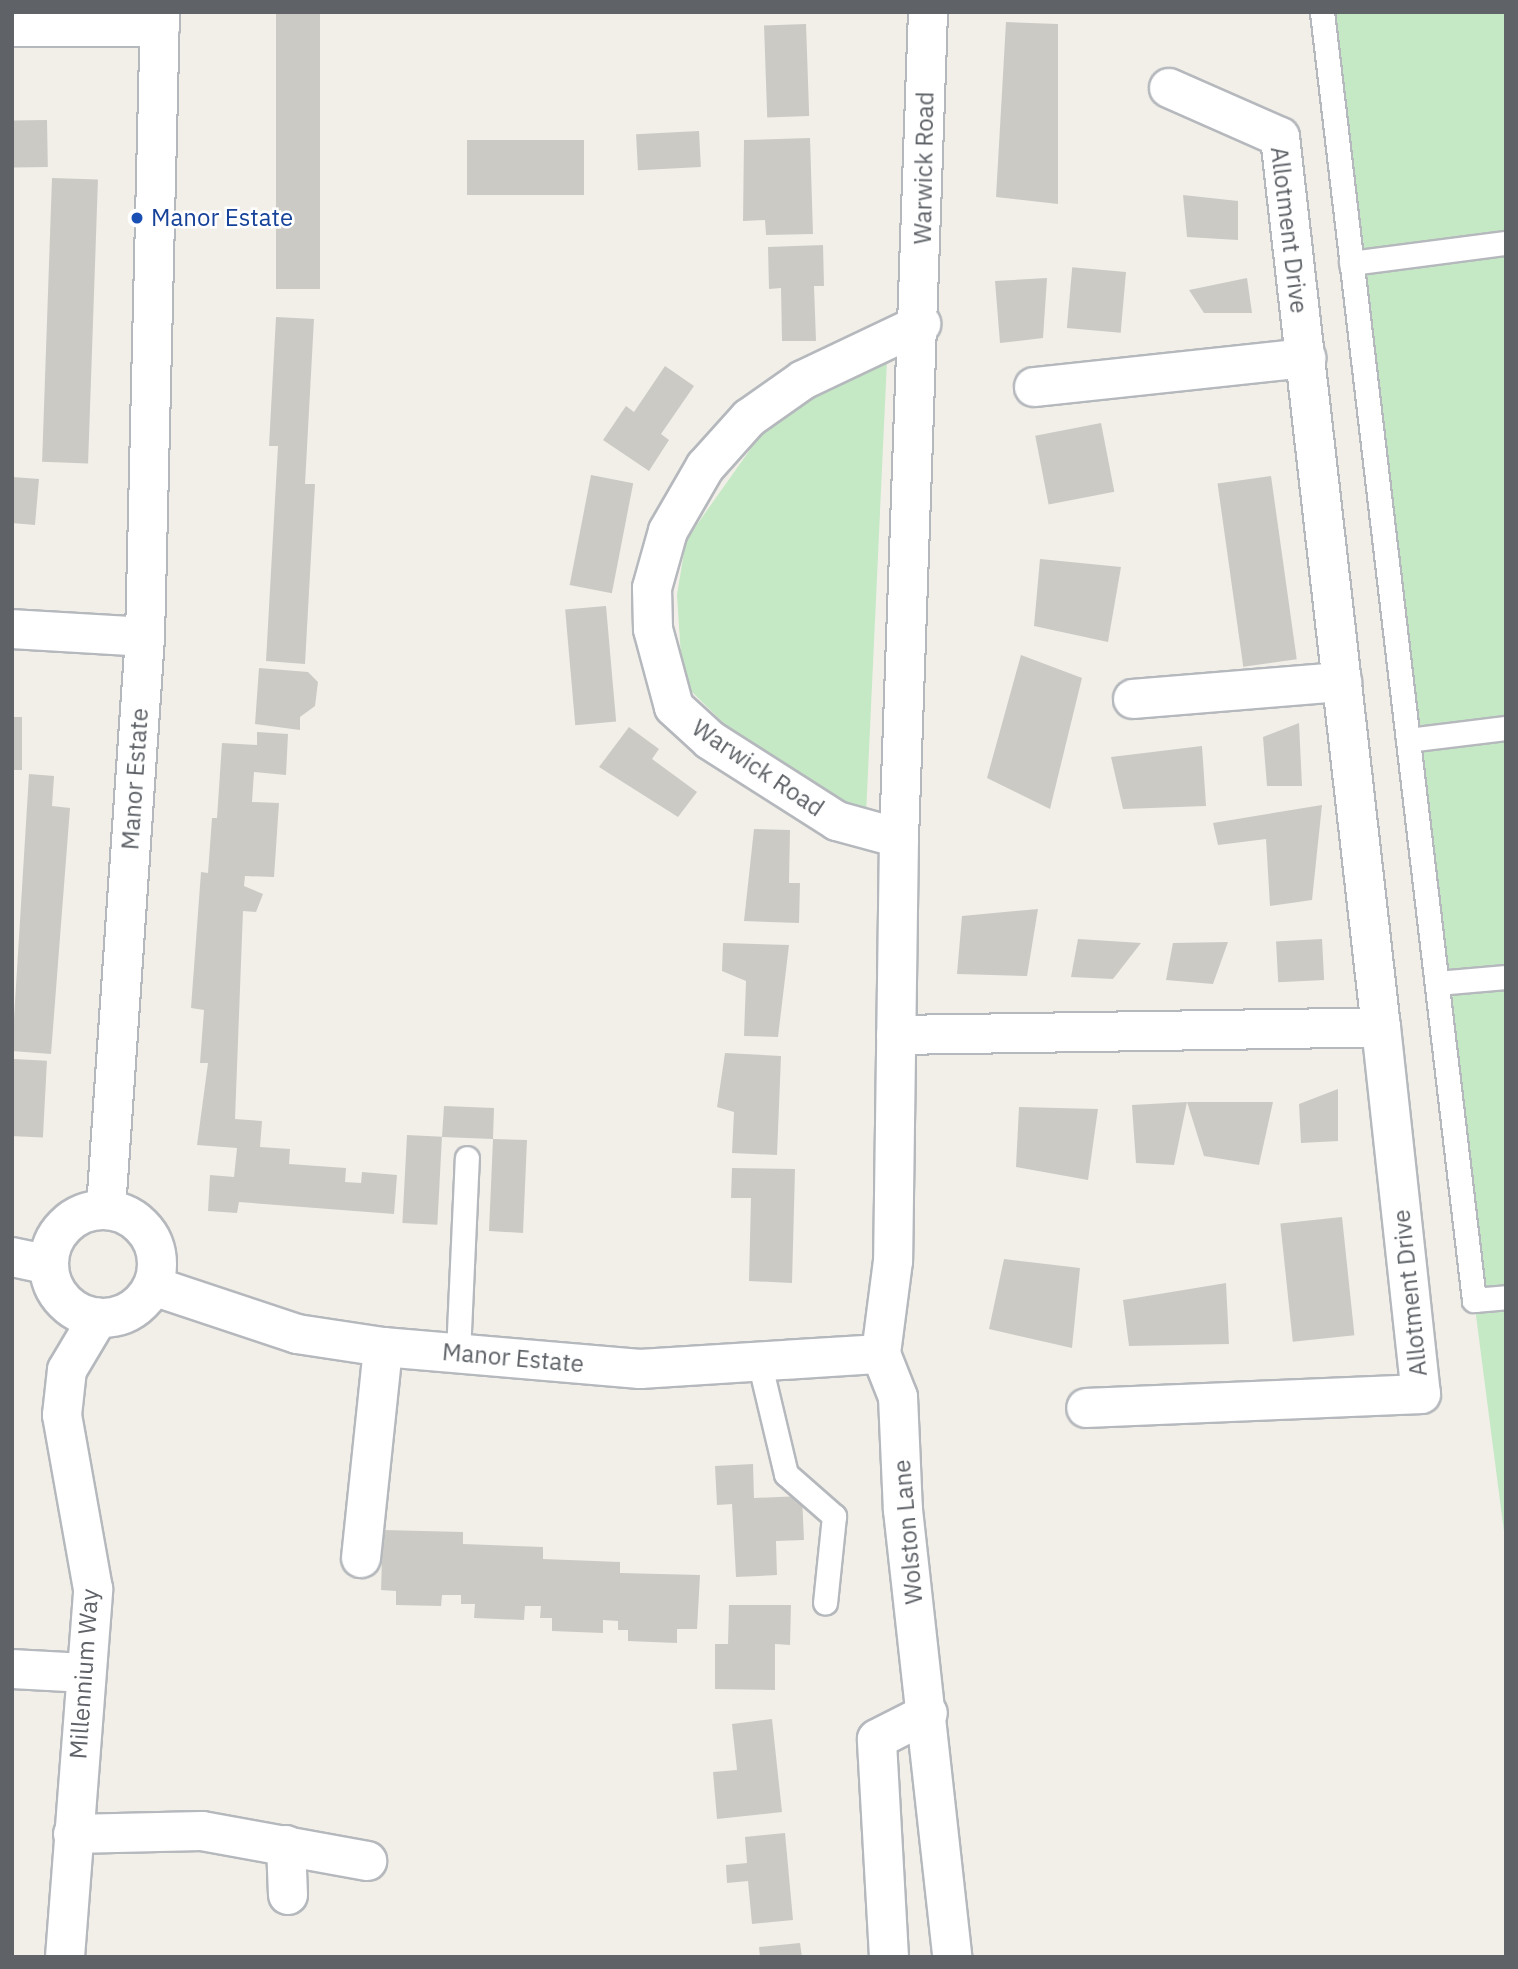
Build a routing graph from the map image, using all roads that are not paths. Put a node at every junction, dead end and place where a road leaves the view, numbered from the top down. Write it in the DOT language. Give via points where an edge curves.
graph roads {
  1 [pos="928,12"];
  2 [pos="1322,12"];
  3 [pos="160,19"];
  4 [pos="12,27"];
  5 [pos="1169,88"];
  6 [pos="1506,243"];
  7 [pos="1352,263"];
  8 [pos="921,324"];
  9 [pos="1306,358"];
  10 [pos="1034,387"];
  11 [pos="12,629"];
  12 [pos="145,637"];
  13 [pos="1342,682"];
  14 [pos="1133,699"];
  15 [pos="1506,728"];
  16 [pos="1408,740"];
  17 [pos="899,838"];
  18 [pos="1506,977"];
  19 [pos="1437,983"];
  20 [pos="1381,1027"];
  21 [pos="896,1035"];
  22 [pos="467,1157"];
  23 [pos="106,1209"];
  24 [pos="12,1257"];
  25 [pos="49,1265"];
  26 [pos="153,1286"];
  27 [pos="1506,1297"];
  28 [pos="98,1318"];
  29 [pos="383,1347"];
  30 [pos="458,1353"];
  31 [pos="881,1354"];
  32 [pos="760,1365"];
  33 [pos="1086,1408"];
  34 [pos="361,1558"];
  35 [pos="825,1603"];
  36 [pos="12,1669"];
  37 [pos="85,1673"];
  38 [pos="928,1713"];
  39 [pos="72,1834"];
  40 [pos="286,1846"];
  41 [pos="367,1861"];
  42 [pos="288,1895"];
  43 [pos="65,1957"];
  44 [pos="889,1957"];
  45 [pos="952,1957"];
  1 -- 8 [label="street, Warwick Road"];
  2 -- 7 [label="lane"];
  3 -- 4 [label="street"];
  3 -- 12 [label="street, Manor Estate"];
  5 -- 9 [label="street, Allotment Drive" via="1280,137"];
  6 -- 7 [label="lane"];
  7 -- 16 [label="lane"];
  8 -- 17 [label="street, Warwick Road"];
  8 -- 17 [label="street, Warwick Road" via="803,380 749,418 705,467 668,531 652,588 653,629 674,707 710,740 837,821"];
  9 -- 10 [label="street"];
  9 -- 13 [label="street, Allotment Drive"];
  11 -- 12 [label="street"];
  12 -- 23 [label="street, Manor Estate"];
  13 -- 14 [label="street"];
  13 -- 20 [label="street, Allotment Drive"];
  15 -- 16 [label="lane"];
  16 -- 19 [label="lane"];
  17 -- 21 [label="street, Warwick Road"];
  18 -- 19 [label="lane"];
  19 -- 27 [label="lane" via="1474,1300"];
  20 -- 21 [label="street"];
  20 -- 33 [label="street, Allotment Drive" via="1420,1394"];
  21 -- 31 [label="street, Warwick Road" via="892,1261"];
  22 -- 30 [label="lane"];
  23 -- 25 [label="street" via="64,1226"];
  23 -- 26 [label="street" via="147,1231 156,1248"];
  24 -- 25 [label="street"];
  25 -- 28 [label="street" via="59,1296"];
  26 -- 28 [label="street" via="130,1311"];
  26 -- 29 [label="street, Manor Estate" via="297,1334"];
  28 -- 37 [label="street, Millennium Way" via="67,1370 62,1415 93,1589"];
  29 -- 30 [label="street, Manor Estate"];
  29 -- 34 [label="street" via="350,1497"];
  30 -- 32 [label="street, Manor Estate" via="640,1369"];
  31 -- 32 [label="street, Manor Estate"];
  31 -- 38 [label="street, Wolston Lane" via="898,1397 903,1510"];
  32 -- 35 [label="lane" via="786,1474 834,1516"];
  36 -- 37 [label="street"];
  37 -- 39 [label="street, Millennium Way"];
  38 -- 44 [label="street" via="877,1739"];
  38 -- 45 [label="street, Wolston Lane"];
  39 -- 40 [label="street" via="202,1831"];
  39 -- 43 [label="street, Millennium Way"];
  40 -- 41 [label="street"];
  40 -- 42 [label="street"];
}
